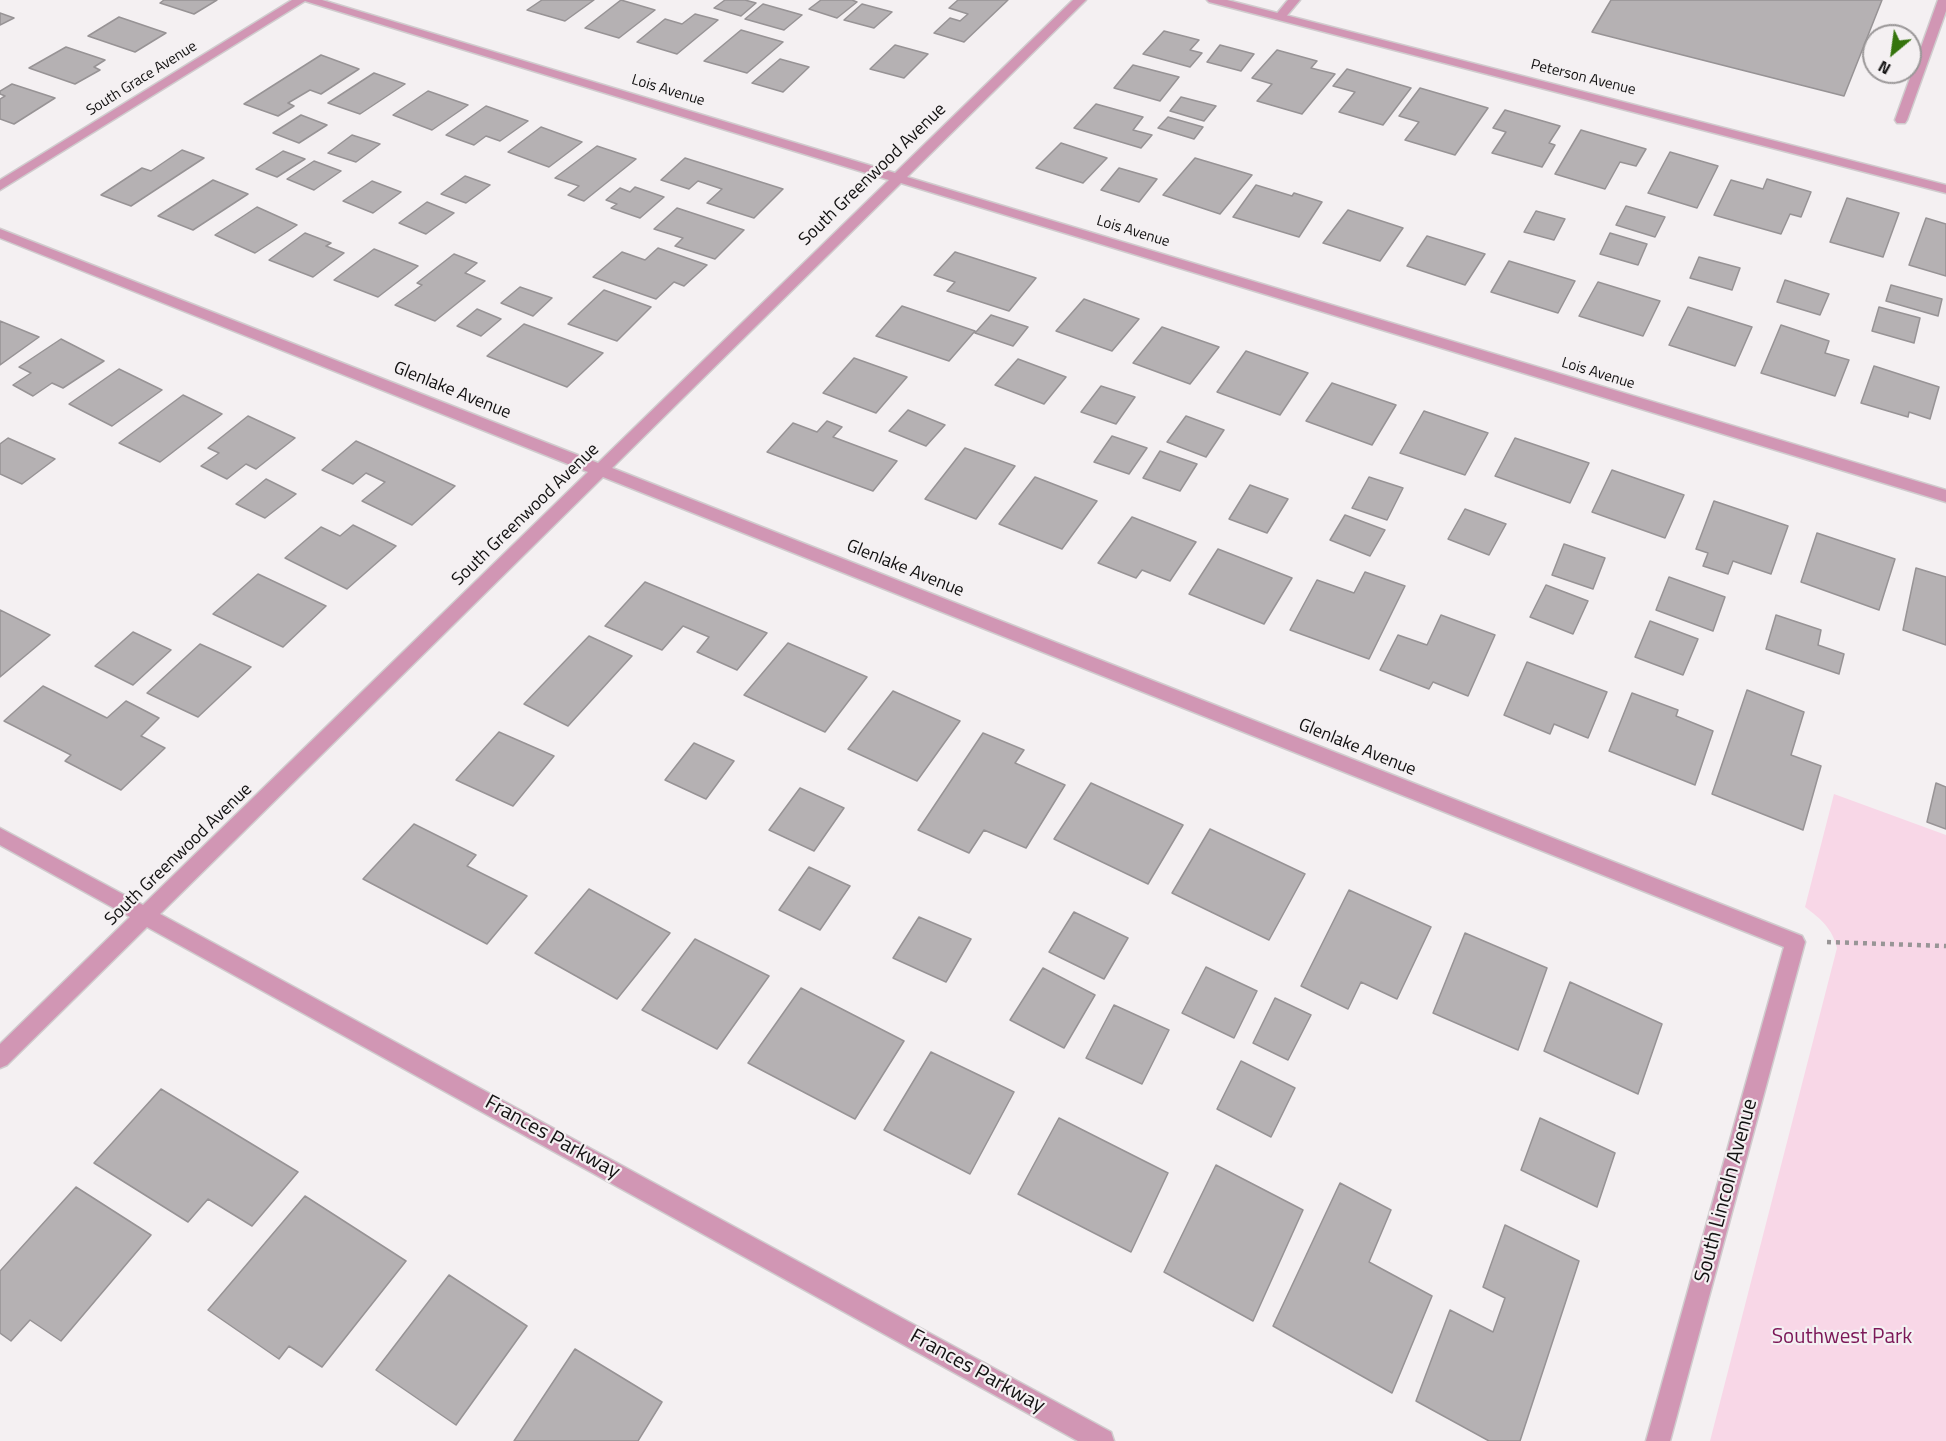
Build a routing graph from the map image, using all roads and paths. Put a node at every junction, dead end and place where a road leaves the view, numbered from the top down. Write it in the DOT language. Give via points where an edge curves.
graph roads {
  1 [pos="300,0"];
  2 [pos="310,0"];
  3 [pos="1080,0"];
  4 [pos="1213,0"];
  5 [pos="1294,0"];
  6 [pos="1944,0"];
  7 [pos="1280,17"];
  8 [pos="1901,120"];
  9 [pos="898,178"];
  10 [pos="0,186"];
  11 [pos="1946,189"];
  12 [pos="0,233"];
  13 [pos="600,470"];
  14 [pos="1946,496"];
  15 [pos="0,836"];
  16 [pos="145,915"];
  17 [pos="1795,942"];
  18 [pos="1946,946"];
  19 [pos="0,1058"];
  20 [pos="1102,1441"];
  21 [pos="1658,1441"];
  1 -- 10 [label="street, South Grace Avenue"];
  2 -- 9 [label="street, Lois Avenue"];
  3 -- 9 [label="street, South Greenwood Avenue"];
  4 -- 7 [label="street, Peterson Avenue"];
  5 -- 7 [label="street"];
  6 -- 8 [label="street"];
  7 -- 11 [label="street, Peterson Avenue"];
  9 -- 13 [label="street, South Greenwood Avenue"];
  9 -- 14 [label="street, Lois Avenue"];
  12 -- 13 [label="street, Glenlake Avenue"];
  13 -- 16 [label="street, South Greenwood Avenue"];
  13 -- 17 [label="street, Glenlake Avenue"];
  15 -- 16 [label="street, Frances Parkway"];
  16 -- 19 [label="street, South Greenwood Avenue"];
  16 -- 20 [label="street, Frances Parkway"];
  17 -- 18 [label="path"];
  17 -- 21 [label="street, South Lincoln Avenue"];
}
